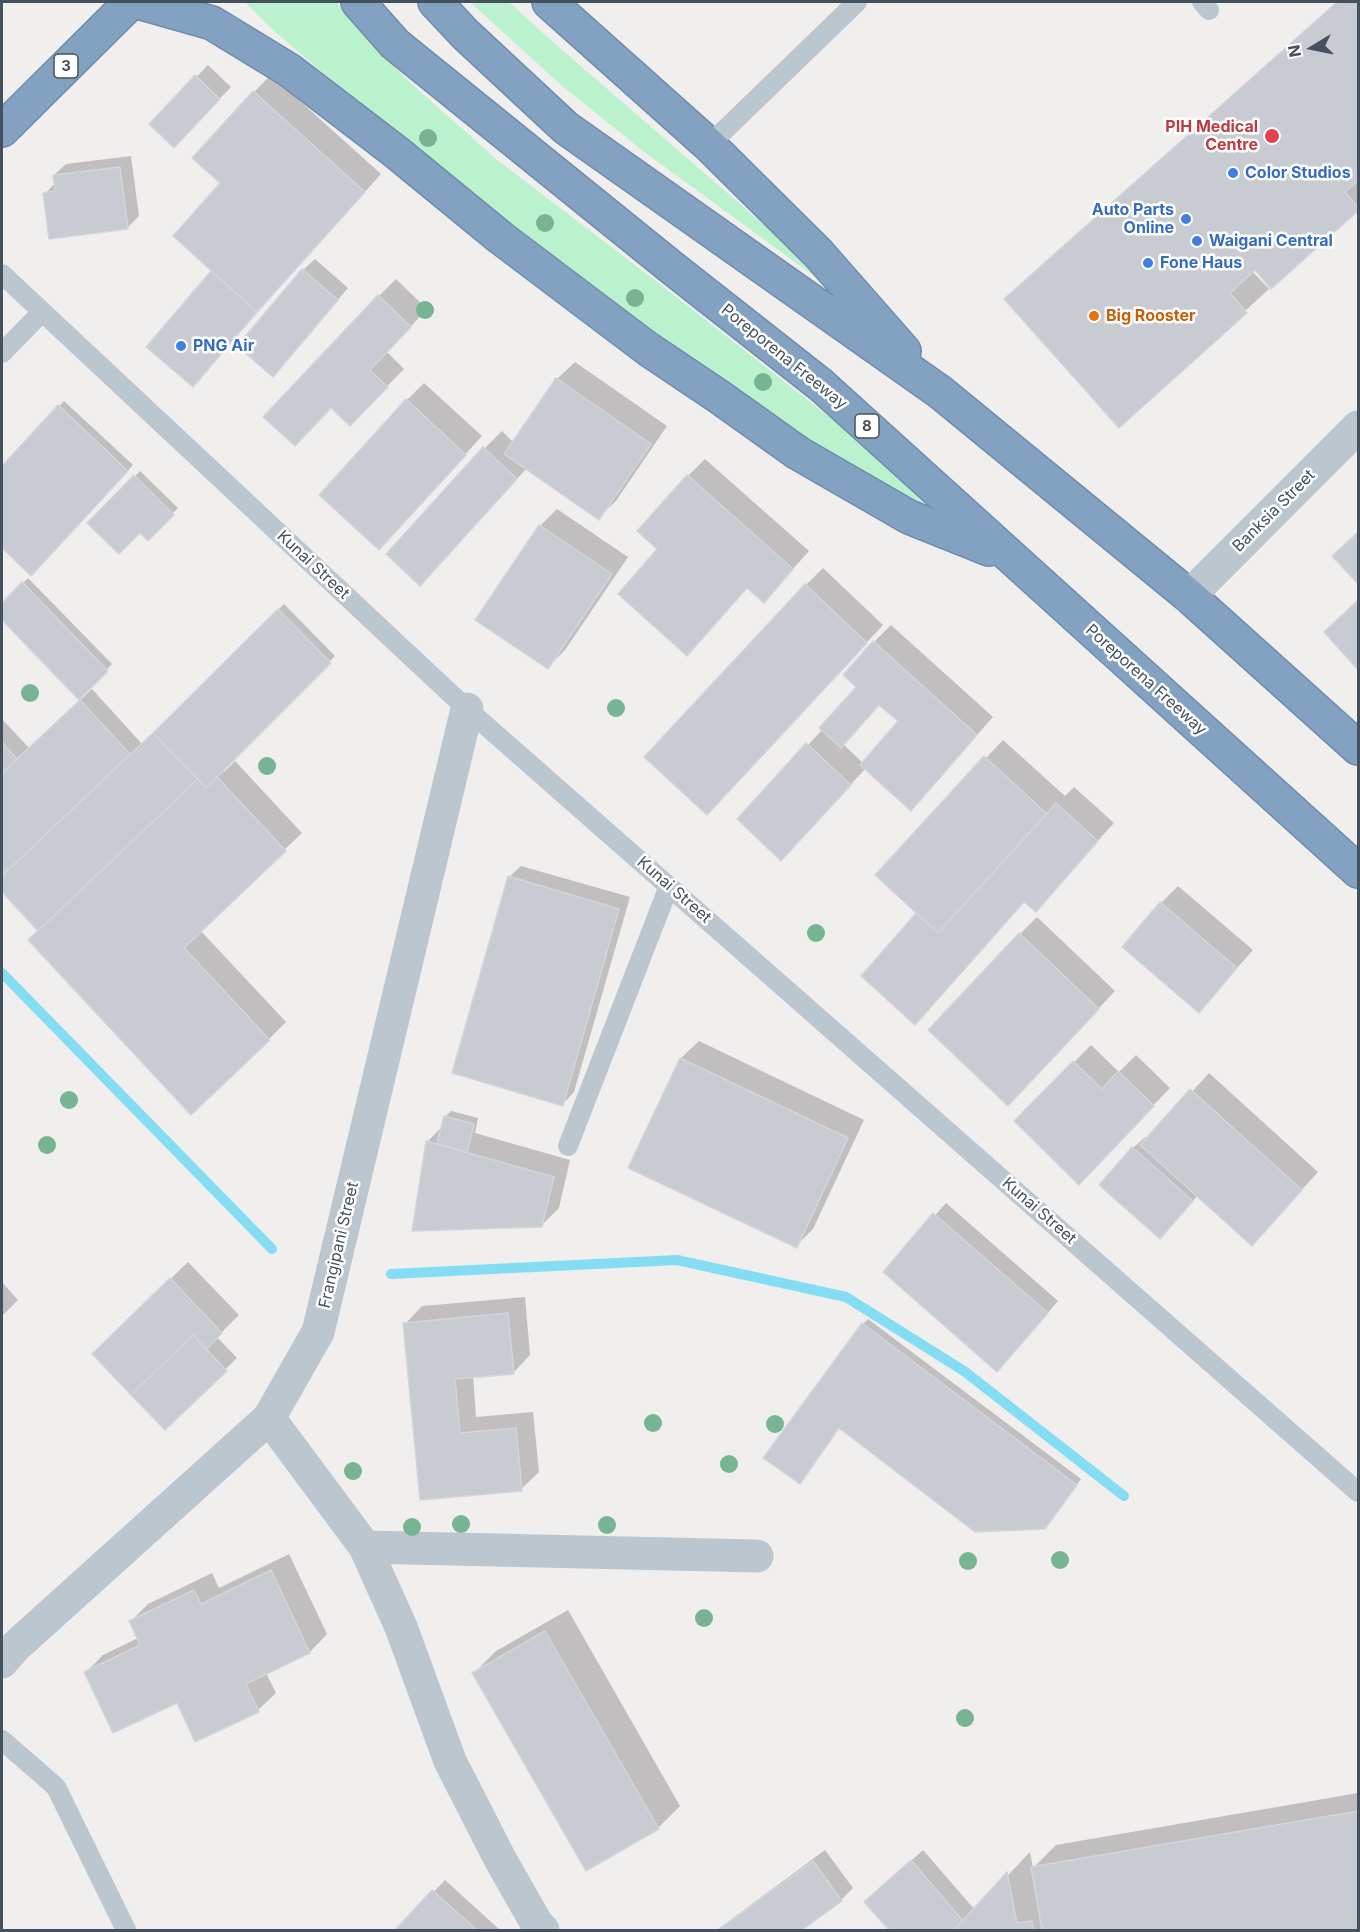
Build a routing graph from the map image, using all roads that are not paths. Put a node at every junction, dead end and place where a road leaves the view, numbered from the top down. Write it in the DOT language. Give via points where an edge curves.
graph roads {
  1 [pos="131,2"];
  2 [pos="138,2"];
  3 [pos="358,2"];
  4 [pos="435,2"];
  5 [pos="549,2"];
  6 [pos="857,2"];
  7 [pos="2,130"];
  8 [pos="709,145"];
  9 [pos="2,274"];
  10 [pos="42,312"];
  11 [pos="2,352"];
  12 [pos="940,392"];
  13 [pos="1359,426"];
  14 [pos="1010,557"];
  15 [pos="1189,596"];
  16 [pos="467,709"];
  17 [pos="1359,748"];
  18 [pos="1359,871"];
  19 [pos="669,886"];
  20 [pos="568,1146"];
  21 [pos="269,1418"];
  22 [pos="1359,1492"];
  23 [pos="365,1547"];
  24 [pos="757,1556"];
  25 [pos="6,1647"];
  26 [pos="2,1740"];
  27 [pos="126,1930"];
  28 [pos="543,1930"];
  1 -- 7 [label="highway, 3"];
  2 -- 14 [label="highway" via="212,23 289,70 639,342 798,453 909,517"];
  3 -- 14 [label="highway, Poreporena Freeway / 8" via="394,44 821,385"];
  4 -- 12 [label="highway" via="566,128"];
  5 -- 8 [label="highway"];
  6 -- 8 [label="lane"];
  8 -- 12 [label="highway" via="818,253"];
  9 -- 10 [label="lane, Kunai Street"];
  10 -- 11 [label="lane"];
  10 -- 16 [label="lane, Kunai Street"];
  12 -- 15 [label="highway"];
  13 -- 15 [label="street, Banksia Street"];
  14 -- 18 [label="highway, Poreporena Freeway / 8"];
  15 -- 17 [label="highway"];
  16 -- 19 [label="lane, Kunai Street"];
  16 -- 21 [label="street, Frangipani Street" via="318,1332"];
  19 -- 20 [label="lane"];
  19 -- 22 [label="lane, Kunai Street"];
  21 -- 23 [label="street"];
  21 -- 25 [label="street, Frangipani Street"];
  23 -- 24 [label="street"];
  23 -- 28 [label="street" via="401,1627 450,1761 500,1859"];
  26 -- 27 [label="lane" via="56,1787"];
}
